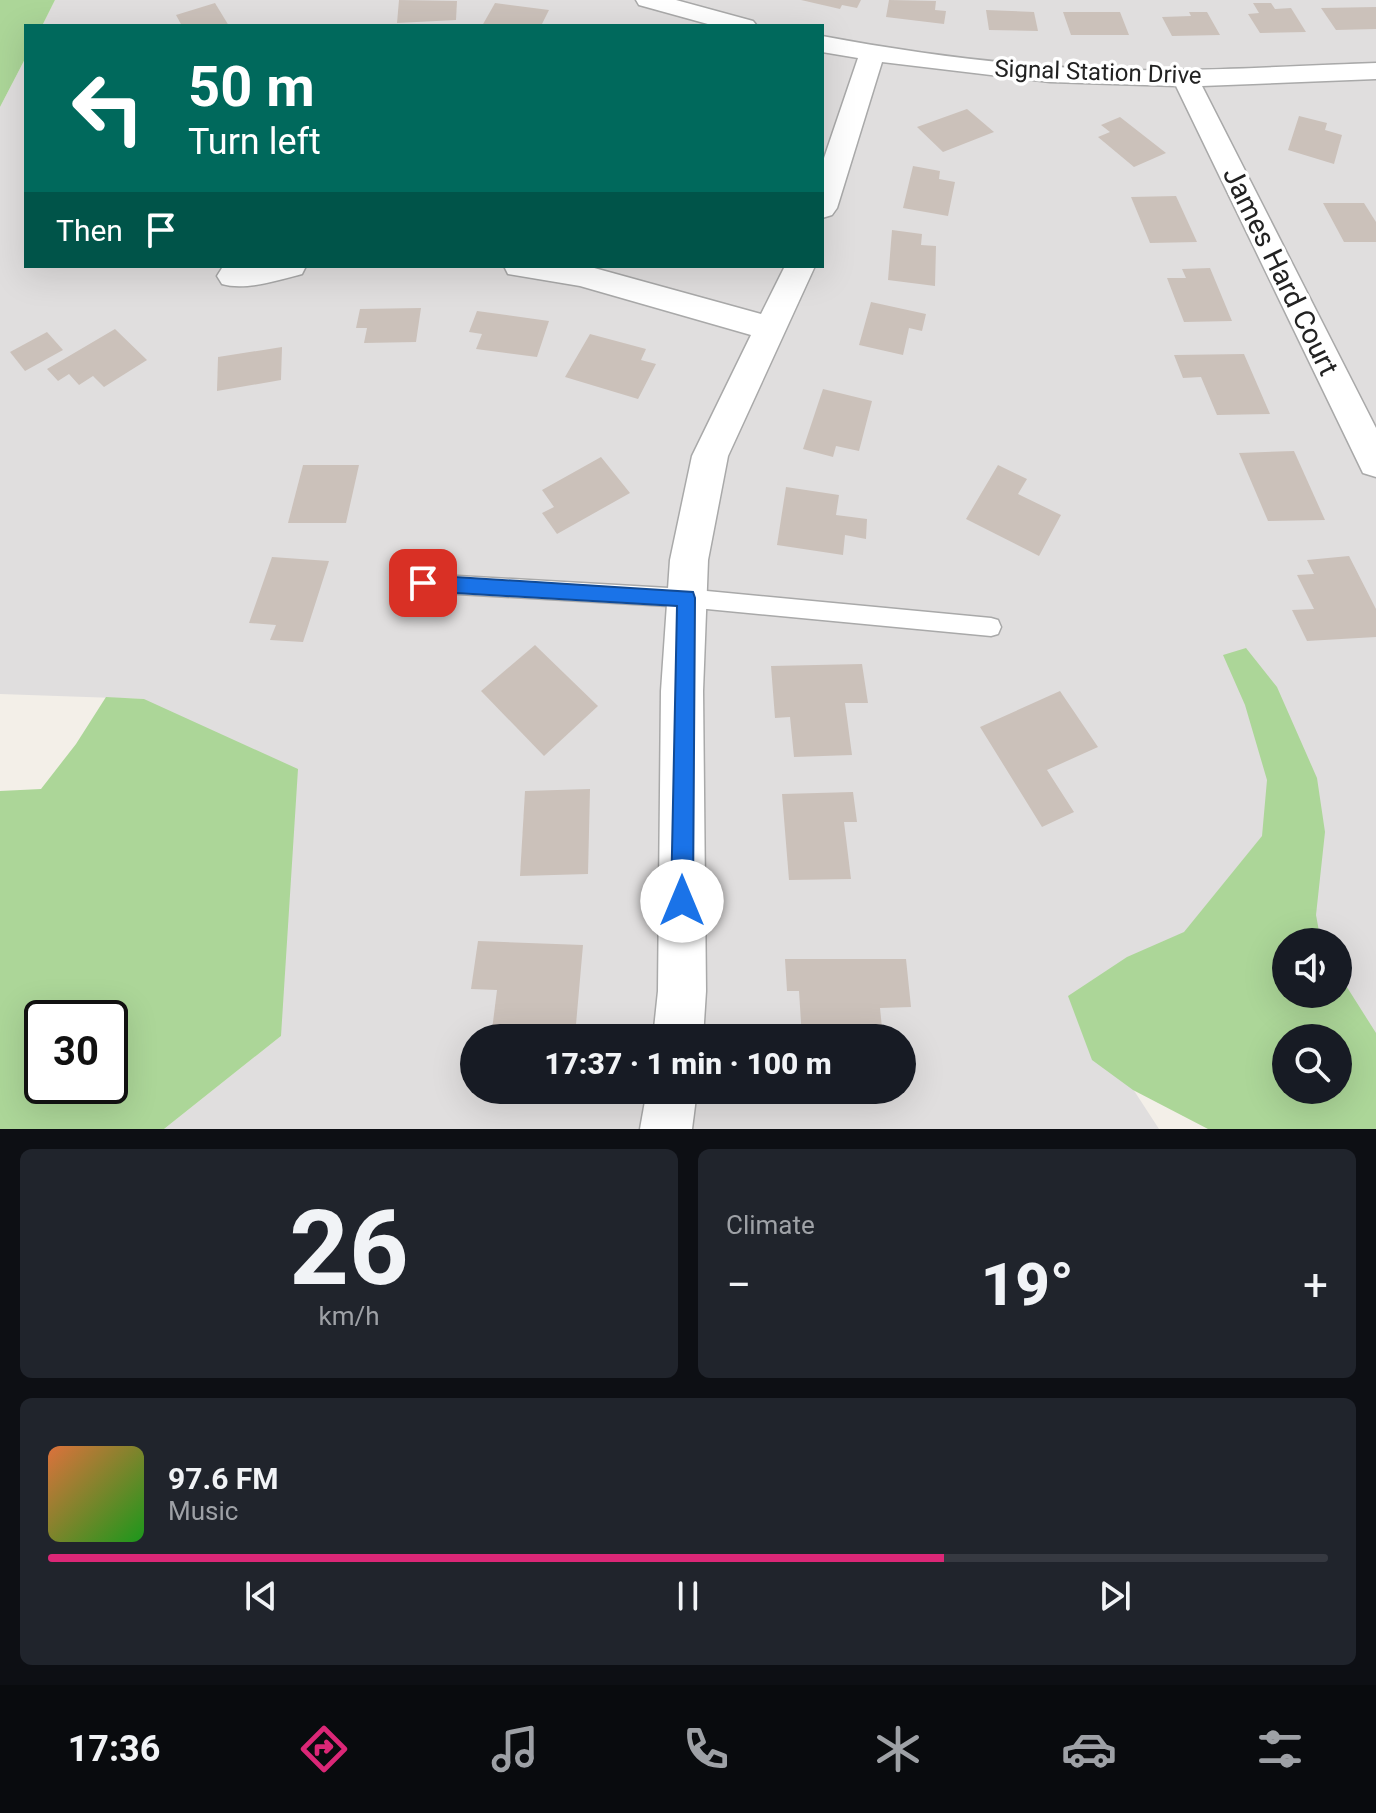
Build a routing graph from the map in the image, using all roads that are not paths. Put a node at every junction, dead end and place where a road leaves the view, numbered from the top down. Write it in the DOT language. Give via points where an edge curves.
graph roads {
  1 [pos="648,0"];
  2 [pos="737,24"];
  3 [pos="824,44"];
  4 [pos="872,54"];
  5 [pos="1376,71"];
  6 [pos="1185,78"];
  7 [pos="824,202"];
  8 [pos="279,268"];
  9 [pos="533,268"];
  10 [pos="799,268"];
  11 [pos="233,276"];
  12 [pos="770,328"];
  13 [pos="1376,463"];
  14 [pos="423,583"];
  15 [pos="686,598"];
  16 [pos="991,627"];
  17 [pos="679,1024"];
  18 [pos="670,1104"];
  19 [pos="666,1129"];
  1 -- 2 [label="street"];
  3 -- 4 [label="street, Signal Station Drive"];
  4 -- 6 [label="street, Signal Station Drive" via="1025,72"];
  4 -- 7 [label="street"];
  5 -- 6 [label="street, Signal Station Drive"];
  6 -- 13 [label="street, James Hard Court"];
  8 -- 11 [label="street"];
  9 -- 12 [label="street" via="580,275"];
  10 -- 12 [label="street"];
  12 -- 15 [label="street" via="710,456"];
  14 -- 15 [label="lane"];
  15 -- 16 [label="lane"];
  15 -- 17 [label="street"];
  18 -- 19 [label="street"];
}
